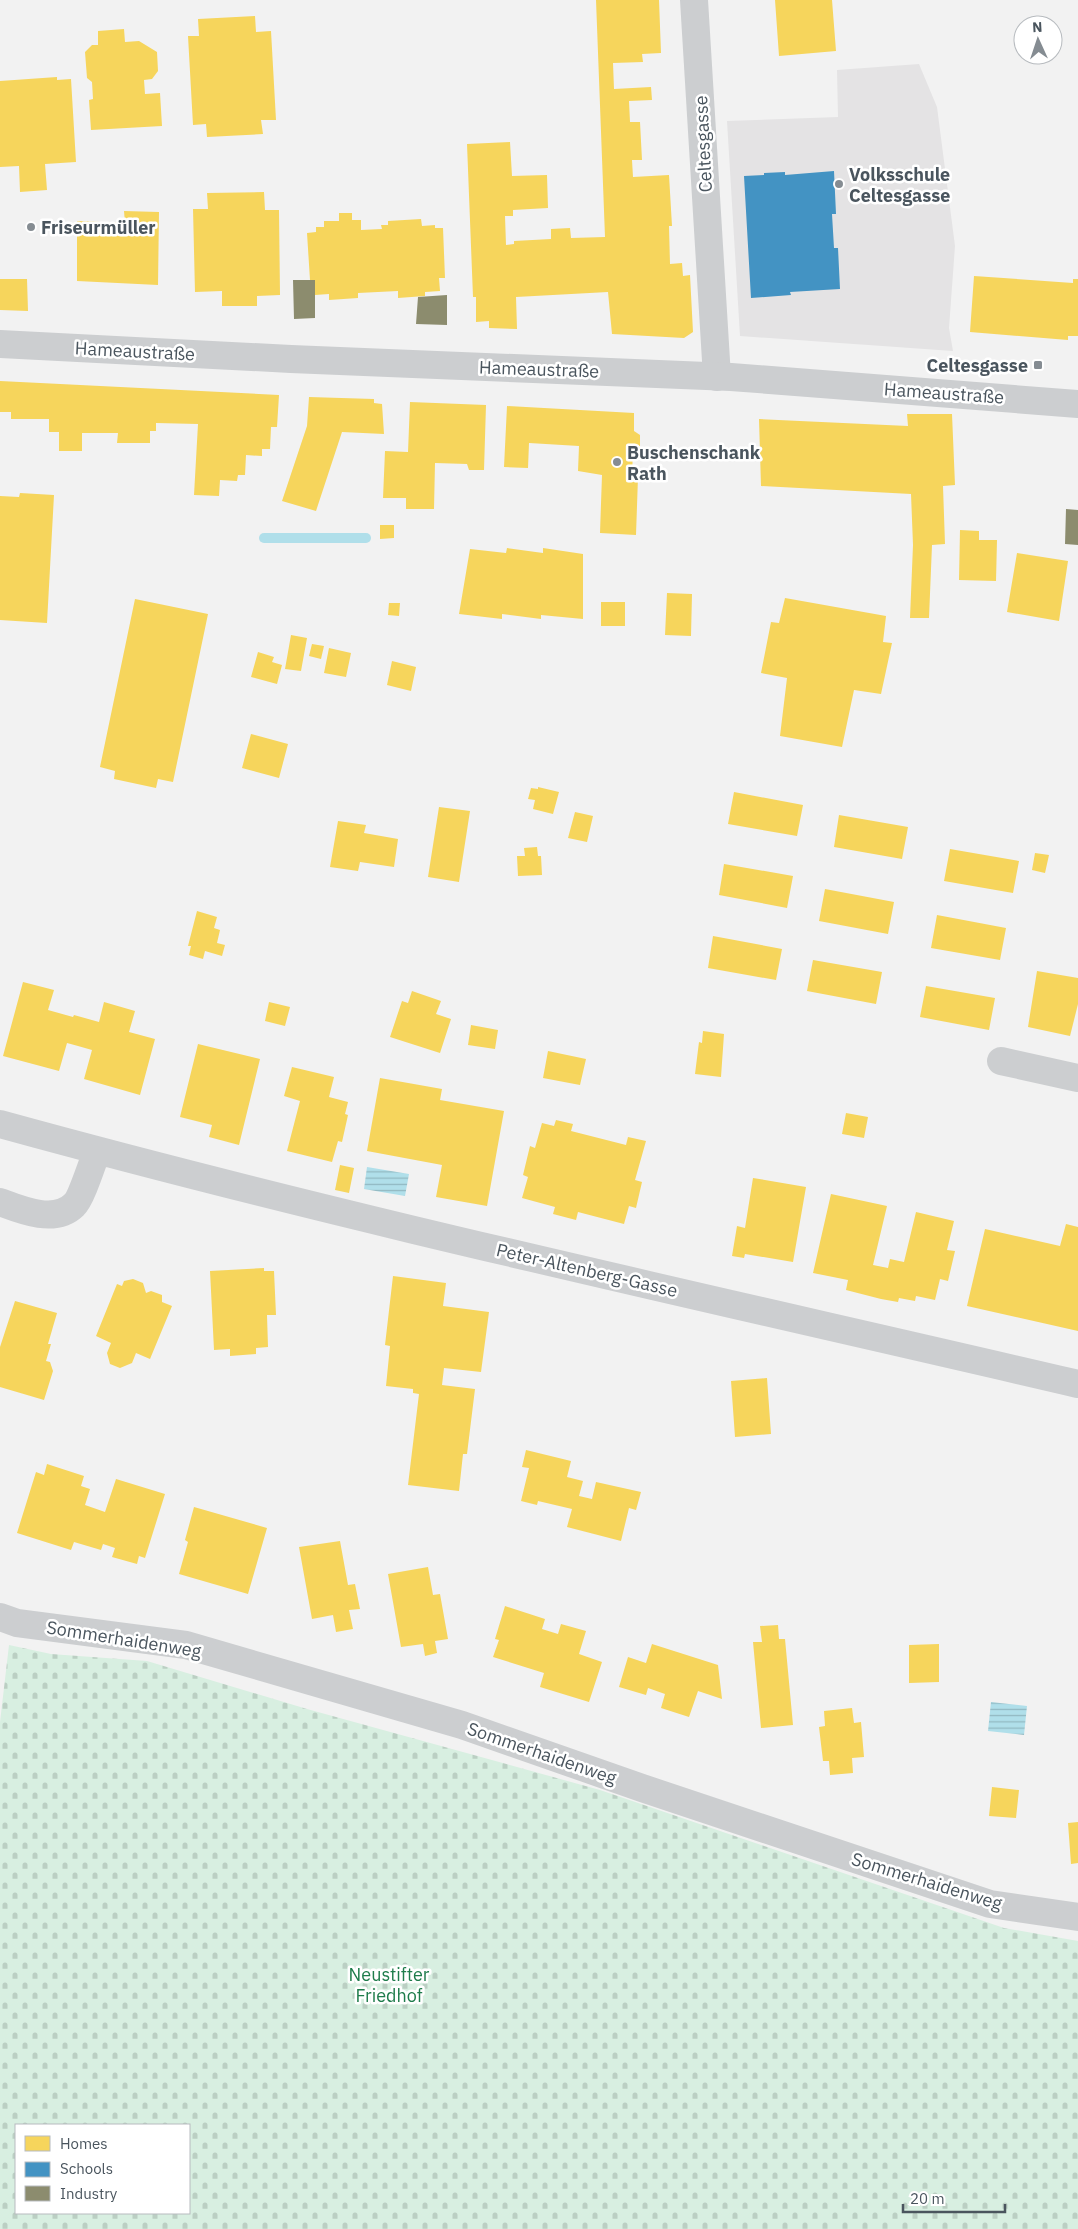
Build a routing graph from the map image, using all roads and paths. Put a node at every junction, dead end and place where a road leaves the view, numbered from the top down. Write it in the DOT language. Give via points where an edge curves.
graph roads {
  1 [pos="694,0"];
  2 [pos="0,344"];
  3 [pos="717,377"];
  4 [pos="1078,404"];
  5 [pos="1001,1060"];
  6 [pos="1078,1078"];
  7 [pos="0,1124"];
  8 [pos="97,1151"];
  9 [pos="0,1202"];
  10 [pos="1078,1384"];
  11 [pos="0,1617"];
  12 [pos="1078,1917"];
  1 -- 3 [label="street, Celtesgasse"];
  2 -- 3 [label="street, Hameaustraße"];
  3 -- 4 [label="street, Hameaustraße"];
  5 -- 6 [label="street"];
  7 -- 8 [label="street, Peter-Altenberg-Gasse"];
  8 -- 9 [label="street" via="75,1204 60,1213 38,1214"];
  8 -- 10 [label="street, Peter-Altenberg-Gasse" via="459,1242"];
  11 -- 12 [label="street, Sommerhaidenweg" via="17,1623 186,1645 462,1725 990,1904"];
}
